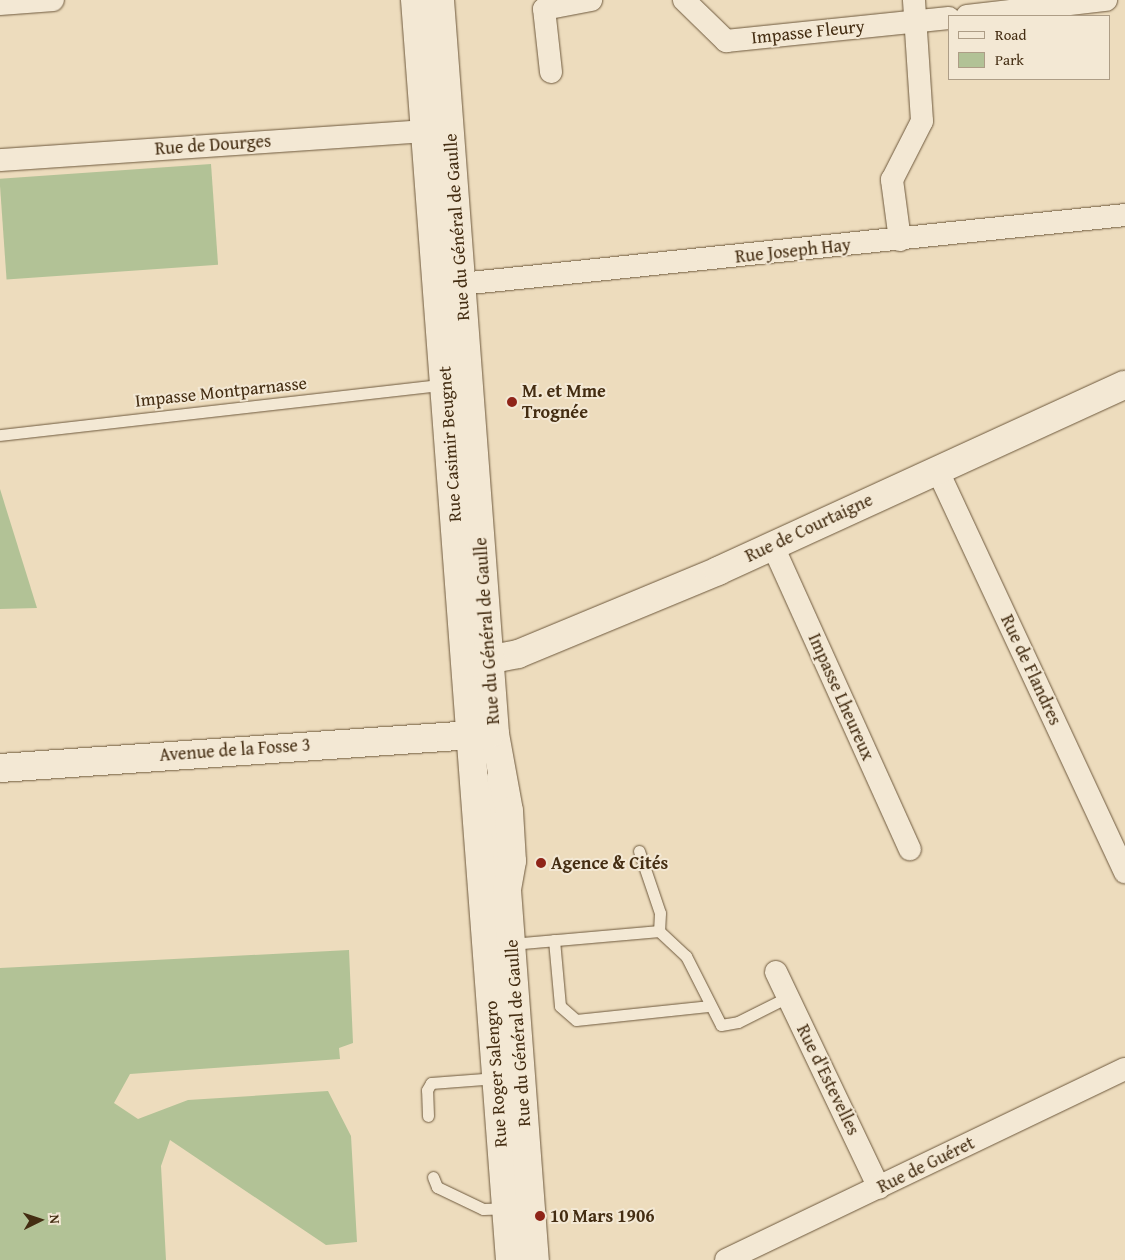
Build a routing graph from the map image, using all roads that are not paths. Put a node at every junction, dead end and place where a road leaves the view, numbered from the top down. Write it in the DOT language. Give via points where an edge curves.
graph roads {
  1 [pos="53,0"];
  2 [pos="415,0"];
  3 [pos="428,0"];
  4 [pos="591,0"];
  5 [pos="684,0"];
  6 [pos="1106,0"];
  7 [pos="0,4"];
  8 [pos="915,11"];
  9 [pos="441,12"];
  10 [pos="976,15"];
  11 [pos="948,18"];
  12 [pos="551,72"];
  13 [pos="426,131"];
  14 [pos="0,160"];
  15 [pos="1125,216"];
  16 [pos="900,240"];
  17 [pos="461,284"];
  18 [pos="445,384"];
  19 [pos="1125,385"];
  20 [pos="0,435"];
  21 [pos="937,469"];
  22 [pos="772,544"];
  23 [pos="478,663"];
  24 [pos="483,734"];
  25 [pos="0,768"];
  26 [pos="910,849"];
  27 [pos="638,851"];
  28 [pos="1125,872"];
  29 [pos="483,889"];
  30 [pos="659,931"];
  31 [pos="554,940"];
  32 [pos="511,944"];
  33 [pos="776,972"];
  34 [pos="788,997"];
  35 [pos="710,1006"];
  36 [pos="1125,1068"];
  37 [pos="497,1078"];
  38 [pos="428,1116"];
  39 [pos="527,1151"];
  40 [pos="433,1177"];
  41 [pos="879,1188"];
  42 [pos="506,1208"];
  43 [pos="763,1252"];
  44 [pos="510,1260"];
  45 [pos="535,1260"];
  46 [pos="726,1260"];
  1 -- 7 [label="street"];
  2 -- 13 [label="main road, Rue Casimir Beugnet"];
  3 -- 9 [label="lane"];
  4 -- 12 [label="street" via="544,9"];
  5 -- 8 [label="street, Impasse Fleury" via="726,40"];
  6 -- 10 [label="street"];
  8 -- 11 [label="street, Impasse Fleury"];
  8 -- 16 [label="street" via="922,121 892,180"];
  9 -- 17 [label="main road, Rue du Général de Gaulle"];
  13 -- 14 [label="street, Rue de Dourges"];
  13 -- 18 [label="main road, Rue Casimir Beugnet"];
  13 -- 23 [label="lane" via="440,157"];
  15 -- 16 [label="street, Rue Joseph Hay"];
  16 -- 17 [label="street, Rue Joseph Hay"];
  17 -- 23 [label="main road, Rue du Général de Gaulle"];
  18 -- 20 [label="lane, Impasse Montparnasse"];
  18 -- 23 [label="main road, Rue Casimir Beugnet"];
  19 -- 21 [label="main road, Rue de Courtaigne"];
  21 -- 22 [label="main road, Rue de Courtaigne"];
  21 -- 28 [label="street, Rue de Flandres"];
  22 -- 23 [label="main road, Rue de Courtaigne" via="582,628"];
  22 -- 26 [label="street, Impasse Lheureux"];
  23 -- 24 [label="main road, Rue Casimir Beugnet"];
  24 -- 25 [label="main road, Avenue de la Fosse 3"];
  24 -- 29 [label="main road, Rue Casimir Beugnet"];
  24 -- 32 [label="main road, Rue du Général de Gaulle" via="509,812"];
  24 -- 39 [label="lane" via="513,1134"];
  27 -- 30 [label="lane" via="660,913"];
  29 -- 37 [label="main road, Rue Roger Salengro"];
  30 -- 31 [label="lane"];
  30 -- 35 [label="lane" via="686,956"];
  31 -- 32 [label="lane"];
  31 -- 35 [label="lane" via="560,1006 576,1020"];
  32 -- 39 [label="main road, Rue du Général de Gaulle"];
  33 -- 34 [label="street, Rue d'Estevelles"];
  34 -- 35 [label="lane" via="738,1022 721,1025"];
  34 -- 41 [label="street, Rue d'Estevelles"];
  36 -- 41 [label="street, Rue de Guéret"];
  37 -- 38 [label="lane" via="431,1083 427,1090"];
  37 -- 42 [label="main road, Rue Roger Salengro"];
  39 -- 45 [label="main road, Rue du Général de Gaulle"];
  40 -- 42 [label="lane" via="436,1187 483,1209"];
  41 -- 43 [label="street, Rue de Guéret"];
  42 -- 44 [label="main road, Rue Roger Salengro"];
  43 -- 46 [label="street, Rue de Guéret"];
}
